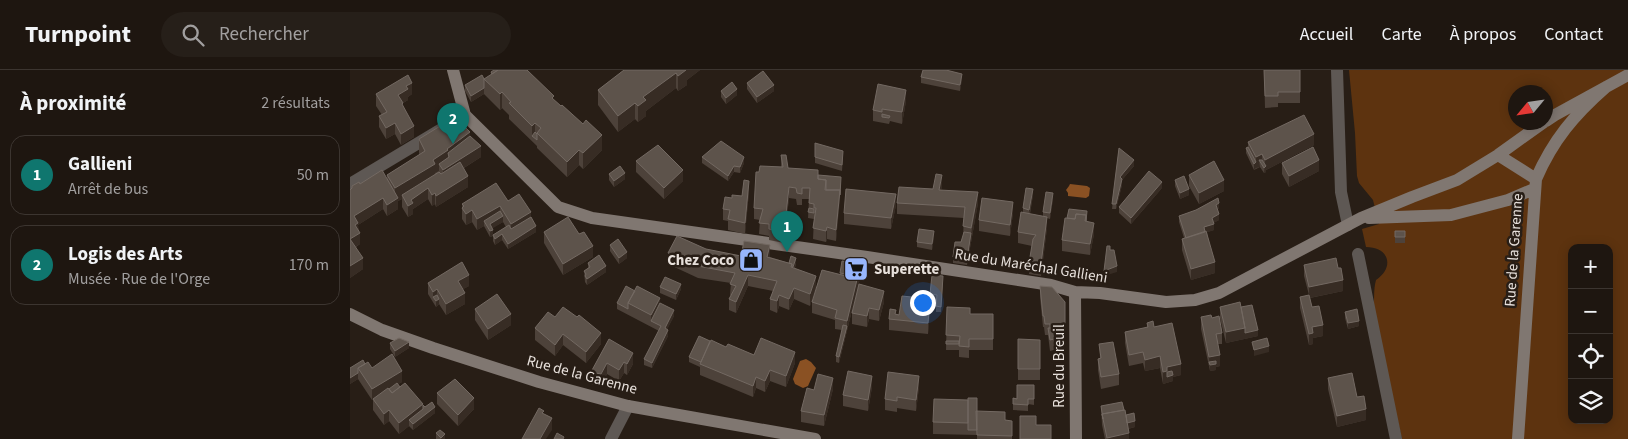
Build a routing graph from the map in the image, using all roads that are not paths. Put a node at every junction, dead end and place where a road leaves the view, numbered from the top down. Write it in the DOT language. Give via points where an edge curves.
graph roads {
  1 [pos="453,70"];
  2 [pos="1337,70"];
  3 [pos="1628,75"];
  4 [pos="1606,87"];
  5 [pos="465,115"];
  6 [pos="1553,116"];
  7 [pos="1534,130"];
  8 [pos="1498,155"];
  9 [pos="350,184"];
  10 [pos="1535,184"];
  11 [pos="1361,218"];
  12 [pos="1348,225"];
  13 [pos="1358,254"];
  14 [pos="1075,292"];
  15 [pos="350,314"];
  16 [pos="628,406"];
  17 [pos="611,439"];
  18 [pos="815,439"];
  19 [pos="1076,439"];
  20 [pos="1396,439"];
  21 [pos="1518,439"];
  1 -- 5 [label="main road"];
  2 -- 12 [label="street" via="1341,192"];
  3 -- 4 [label="main road"];
  4 -- 6 [label="main road, Rue du Maréchal Gallieni"];
  4 -- 10 [label="main road, Rue de la Garenne" via="1564,130 1544,159"];
  5 -- 9 [label="street"];
  5 -- 14 [label="main road, Rue du Maréchal Gallieni" via="558,207 585,216 1041,283"];
  7 -- 8 [label="main road, Rue du Maréchal Gallieni"];
  8 -- 10 [label="main road"];
  8 -- 11 [label="main road, Rue du Maréchal Gallieni" via="1457,180"];
  10 -- 11 [label="main road, Rue du Maréchal Gallieni" via="1508,200 1451,216"];
  10 -- 21 [label="main road, Rue de la Garenne"];
  11 -- 12 [label="main road, Rue du Maréchal Gallieni"];
  12 -- 14 [label="main road, Rue du Maréchal Gallieni" via="1219,293 1195,300 1166,302"];
  13 -- 20 [label="street"];
  14 -- 19 [label="main road, Rue du Breuil"];
  15 -- 16 [label="main road, Rue de la Garenne" via="382,330 433,348"];
  16 -- 17 [label="street"];
  16 -- 18 [label="main road, Rue de la Garenne"];
}
